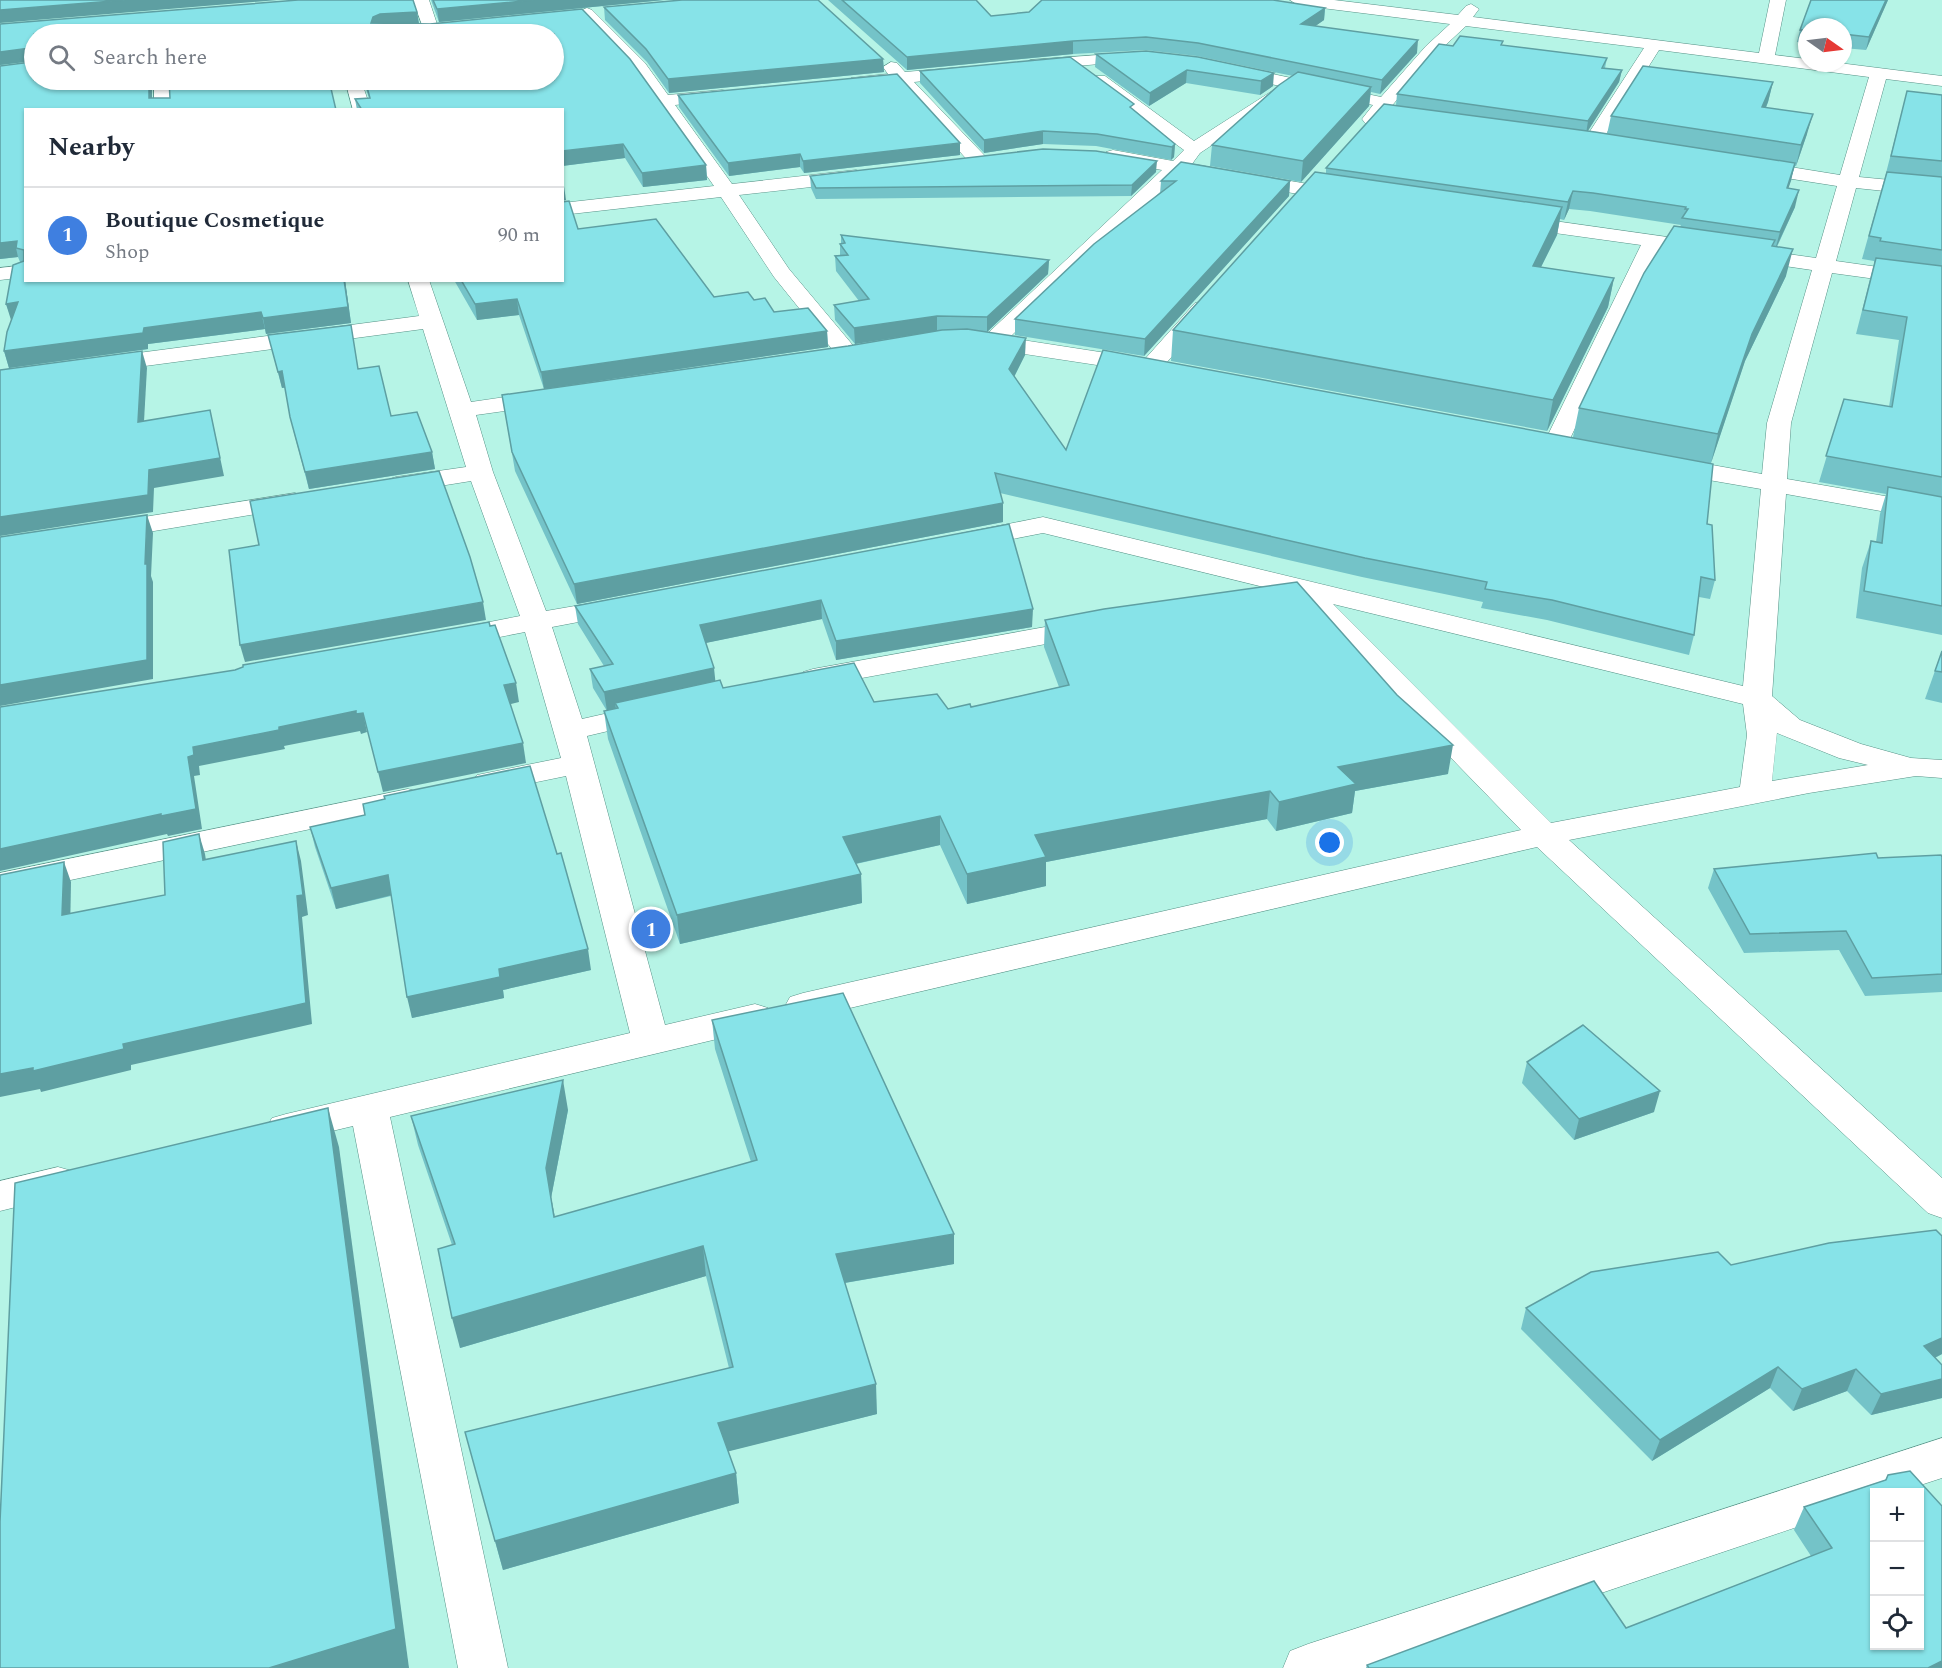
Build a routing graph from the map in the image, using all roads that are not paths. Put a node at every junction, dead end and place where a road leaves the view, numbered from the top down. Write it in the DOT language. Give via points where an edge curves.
graph roads {
  1 [pos="421,0"];
  2 [pos="1304,0"];
  3 [pos="1478,0"];
  4 [pos="1778,0"];
  5 [pos="609,11"];
  6 [pos="1462,21"];
  7 [pos="428,24"];
  8 [pos="1654,45"];
  9 [pos="877,54"];
  10 [pos="1156,58"];
  11 [pos="1766,60"];
  12 [pos="1073,61"];
  13 [pos="1016,66"];
  14 [pos="1219,67"];
  15 [pos="982,70"];
  16 [pos="1879,73"];
  17 [pos="903,78"];
  18 [pos="1942,81"];
  19 [pos="846,83"];
  20 [pos="1292,84"];
  21 [pos="162,90"];
  22 [pos="356,90"];
  23 [pos="743,93"];
  24 [pos="663,101"];
  25 [pos="163,108"];
  26 [pos="361,108"];
  27 [pos="1388,110"];
  28 [pos="1362,130"];
  29 [pos="1569,139"];
  30 [pos="1592,142"];
  31 [pos="1615,145"];
  32 [pos="1194,149"];
  33 [pos="1096,154"];
  34 [pos="1000,158"];
  35 [pos="980,161"];
  36 [pos="957,164"];
  37 [pos="1731,164"];
  38 [pos="1175,168"];
  39 [pos="876,173"];
  40 [pos="1324,174"];
  41 [pos="1848,182"];
  42 [pos="727,191"];
  43 [pos="1308,191"];
  44 [pos="1942,191"];
  45 [pos="1366,200"];
  46 [pos="564,209"];
  47 [pos="1293,209"];
  48 [pos="1492,218"];
  49 [pos="1653,242"];
  50 [pos="1824,267"];
  51 [pos="24,271"];
  52 [pos="0,274"];
  53 [pos="419,282"];
  54 [pos="1942,282"];
  55 [pos="1214,296"];
  56 [pos="432,321"];
  57 [pos="958,338"];
  58 [pos="992,342"];
  59 [pos="871,350"];
  60 [pos="848,354"];
  61 [pos="825,358"];
  62 [pos="79,368"];
  63 [pos="567,395"];
  64 [pos="462,410"];
  65 [pos="1556,443"];
  66 [pos="1648,461"];
  67 [pos="480,472"];
  68 [pos="1774,485"];
  69 [pos="375,489"];
  70 [pos="316,498"];
  71 [pos="1942,514"];
  72 [pos="82,535"];
  73 [pos="939,545"];
  74 [pos="1304,589"];
  75 [pos="1246,599"];
  76 [pos="651,600"];
  77 [pos="536,622"];
  78 [pos="1118,623"];
  79 [pos="431,641"];
  80 [pos="782,684"];
  81 [pos="1757,698"];
  82 [pos="670,708"];
  83 [pos="570,731"];
  84 [pos="577,764"];
  85 [pos="1929,768"];
  86 [pos="1755,793"];
  87 [pos="1544,835"];
  88 [pos="0,884"];
  89 [pos="651,1041"];
  90 [pos="369,1108"];
  91 [pos="253,1136"];
  92 [pos="92,1174"];
  93 [pos="0,1196"];
  94 [pos="1942,1202"];
  95 [pos="1942,1458"];
  96 [pos="483,1668"];
  97 [pos="1308,1668"];
  1 -- 7 [label="street"];
  2 -- 6 [label="street"];
  3 -- 6 [label="street"];
  4 -- 11 [label="street"];
  5 -- 24 [label="street" via="581,14 639,67"];
  6 -- 8 [label="street"];
  6 -- 27 [label="street" via="1432,49"];
  8 -- 11 [label="street"];
  8 -- 30 [label="street"];
  9 -- 17 [label="street"];
  10 -- 12 [label="street"];
  11 -- 16 [label="street"];
  12 -- 13 [label="street"];
  12 -- 32 [label="street"];
  14 -- 20 [label="street"];
  15 -- 17 [label="street"];
  16 -- 18 [label="street"];
  16 -- 41 [label="street"];
  17 -- 19 [label="street"];
  17 -- 35 [label="street"];
  20 -- 27 [label="street"];
  20 -- 32 [label="street"];
  21 -- 25 [label="street"];
  22 -- 26 [label="street"];
  23 -- 24 [label="street"];
  24 -- 42 [label="street"];
  27 -- 28 [label="street"];
  29 -- 30 [label="street"];
  30 -- 31 [label="street"];
  32 -- 38 [label="street"];
  33 -- 38 [label="street"];
  34 -- 35 [label="street"];
  35 -- 36 [label="street"];
  37 -- 41 [label="street"];
  38 -- 43 [label="street"];
  38 -- 58 [label="street"];
  39 -- 42 [label="street"];
  40 -- 43 [label="street"];
  41 -- 44 [label="street"];
  41 -- 50 [label="street"];
  42 -- 46 [label="street"];
  42 -- 60 [label="street" via="781,273"];
  43 -- 45 [label="street"];
  43 -- 47 [label="street"];
  48 -- 49 [label="street"];
  49 -- 50 [label="street"];
  49 -- 65 [label="street"];
  50 -- 54 [label="street"];
  50 -- 68 [label="street" via="1779,423"];
  51 -- 52 [label="street"];
  53 -- 56 [label="street"];
  55 -- 58 [label="street" via="1163,368"];
  56 -- 62 [label="street"];
  56 -- 64 [label="street"];
  57 -- 58 [label="street"];
  59 -- 60 [label="street"];
  60 -- 61 [label="street"];
  63 -- 64 [label="street"];
  64 -- 67 [label="street"];
  66 -- 68 [label="street"];
  67 -- 69 [label="street"];
  67 -- 77 [label="street"];
  68 -- 71 [label="street"];
  68 -- 81 [label="street"];
  70 -- 72 [label="street"];
  73 -- 74 [label="street" via="1043,525"];
  74 -- 75 [label="street"];
  74 -- 81 [label="street"];
  74 -- 87 [label="street"];
  76 -- 77 [label="street"];
  77 -- 79 [label="street"];
  77 -- 83 [label="street"];
  78 -- 80 [label="street"];
  81 -- 85 [label="street" via="1789,727 1850,751"];
  81 -- 86 [label="street" via="1762,735"];
  82 -- 83 [label="street"];
  83 -- 84 [label="street"];
  84 -- 88 [label="street"];
  84 -- 89 [label="street"];
  85 -- 86 [label="street"];
  86 -- 87 [label="street"];
  87 -- 89 [label="street"];
  87 -- 94 [label="street"];
  89 -- 90 [label="street"];
  90 -- 91 [label="street"];
  90 -- 96 [label="street"];
  92 -- 93 [label="street"];
  95 -- 97 [label="street"];
}
